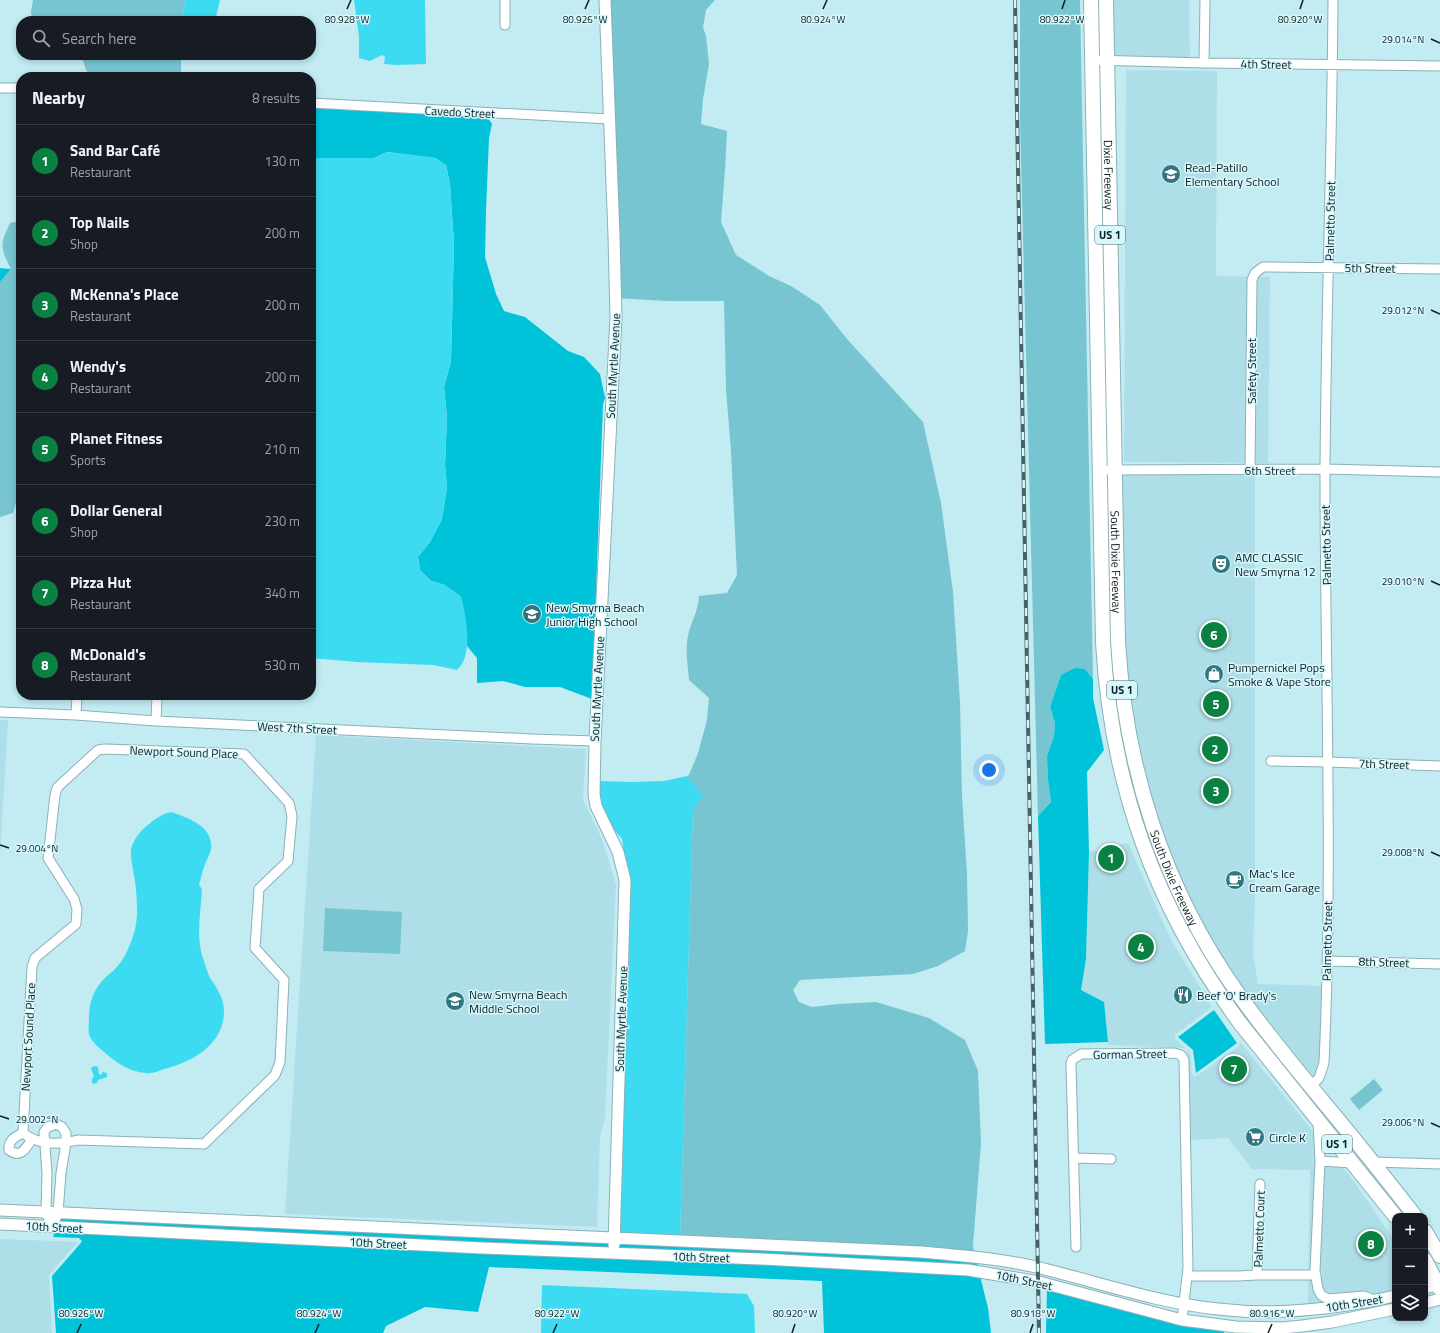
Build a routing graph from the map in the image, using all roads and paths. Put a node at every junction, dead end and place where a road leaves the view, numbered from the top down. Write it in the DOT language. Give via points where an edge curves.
graph roads {
  1 [pos="505,0"];
  2 [pos="605,0"];
  3 [pos="1091,0"];
  4 [pos="1106,0"];
  5 [pos="1205,0"];
  6 [pos="1333,0"];
  7 [pos="505,25"];
  8 [pos="1107,59"];
  9 [pos="1092,60"];
  10 [pos="1204,63"];
  11 [pos="1333,64"];
  12 [pos="1440,66"];
  13 [pos="0,88"];
  14 [pos="16,88"];
  15 [pos="316,103"];
  16 [pos="609,119"];
  17 [pos="1111,260"];
  18 [pos="1096,261"];
  19 [pos="1328,267"];
  20 [pos="1440,269"];
  21 [pos="1255,273"];
  22 [pos="1099,470"];
  23 [pos="1114,470"];
  24 [pos="1250,470"];
  25 [pos="1325,470"];
  26 [pos="1440,472"];
  27 [pos="1102,613"];
  28 [pos="1117,613"];
  29 [pos="77,700"];
  30 [pos="157,700"];
  31 [pos="0,712"];
  32 [pos="76,715"];
  33 [pos="156,721"];
  34 [pos="595,741"];
  35 [pos="1133,755"];
  36 [pos="1117,756"];
  37 [pos="1271,761"];
  38 [pos="1328,762"];
  39 [pos="1440,766"];
  40 [pos="1183,901"];
  41 [pos="1169,909"];
  42 [pos="1208,948"];
  43 [pos="1195,956"];
  44 [pos="1328,961"];
  45 [pos="1440,964"];
  46 [pos="1279,1072"];
  47 [pos="1311,1086"];
  48 [pos="1300,1097"];
  49 [pos="1328,1107"];
  50 [pos="1318,1120"];
  51 [pos="23,1133"];
  52 [pos="32,1139"];
  53 [pos="46,1143"];
  54 [pos="66,1143"];
  55 [pos="1074,1158"];
  56 [pos="1111,1159"];
  57 [pos="1320,1161"];
  58 [pos="1373,1162"];
  59 [pos="1353,1163"];
  60 [pos="1440,1164"];
  61 [pos="47,1173"];
  62 [pos="61,1173"];
  63 [pos="1260,1184"];
  64 [pos="0,1210"];
  65 [pos="46,1212"];
  66 [pos="58,1213"];
  67 [pos="1393,1213"];
  68 [pos="1413,1213"];
  69 [pos="0,1224"];
  70 [pos="52,1228"];
  71 [pos="1428,1236"];
  72 [pos="614,1238"];
  73 [pos="1076,1247"];
  74 [pos="614,1253"];
  75 [pos="1440,1256"];
  76 [pos="1004,1261"];
  77 [pos="1428,1267"];
  78 [pos="1004,1275"];
  79 [pos="1257,1275"];
  80 [pos="1316,1275"];
  81 [pos="1187,1276"];
  82 [pos="1073,1277"];
  83 [pos="1436,1286"];
  84 [pos="1070,1290"];
  85 [pos="1392,1297"];
  86 [pos="1440,1299"];
  87 [pos="1374,1300"];
  88 [pos="1428,1301"];
  89 [pos="1184,1304"];
  90 [pos="1392,1310"];
  91 [pos="1182,1320"];
  1 -- 7 [label="street"];
  2 -- 16 [label="street, South Myrtle Avenue"];
  3 -- 9 [label="main road, Dixie Freeway / US 1"];
  4 -- 8 [label="main road, Dixie Freeway / US 1"];
  5 -- 10 [label="street"];
  6 -- 11 [label="street, Palmetto Street"];
  8 -- 9 [label="street, 4th Street"];
  8 -- 10 [label="street, 4th Street"];
  8 -- 17 [label="main road, Dixie Freeway / US 1"];
  9 -- 18 [label="main road, Dixie Freeway / US 1"];
  10 -- 11 [label="street, 4th Street"];
  11 -- 12 [label="street, 4th Street"];
  11 -- 19 [label="street, Palmetto Street"];
  13 -- 14 [label="street"];
  15 -- 16 [label="street, Cavedo Street"];
  16 -- 34 [label="street, South Myrtle Avenue" via="616,317"];
  17 -- 18 [label="street"];
  17 -- 23 [label="main road, Dixie Freeway / US 1"];
  18 -- 22 [label="main road, Dixie Freeway / US 1"];
  19 -- 20 [label="street, 5th Street"];
  19 -- 21 [label="street, 5th Street" via="1263,267"];
  19 -- 25 [label="street, Palmetto Street"];
  21 -- 24 [label="street, Safety Street" via="1252,280"];
  22 -- 23 [label="street, 6th Street"];
  22 -- 27 [label="main road, South Dixie Freeway / US 1"];
  23 -- 24 [label="street, 6th Street"];
  23 -- 28 [label="main road, South Dixie Freeway / US 1"];
  24 -- 25 [label="street, 6th Street"];
  25 -- 26 [label="street, 6th Street"];
  25 -- 38 [label="street, Palmetto Street"];
  27 -- 28 [label="street"];
  27 -- 36 [label="main road, South Dixie Freeway / US 1" via="1107,694"];
  28 -- 35 [label="main road, South Dixie Freeway / US 1" via="1119,667"];
  29 -- 32 [label="street"];
  30 -- 33 [label="street"];
  31 -- 32 [label="street, West 7th Street"];
  32 -- 33 [label="street, West 7th Street"];
  33 -- 34 [label="street, West 7th Street"];
  34 -- 72 [label="street, South Myrtle Avenue" via="596,806 618,852 625,880"];
  35 -- 36 [label="street"];
  35 -- 40 [label="main road, South Dixie Freeway / US 1" via="1155,833"];
  36 -- 41 [label="main road, South Dixie Freeway / US 1" via="1139,835"];
  37 -- 38 [label="street, 7th Street"];
  38 -- 39 [label="street, 7th Street"];
  38 -- 44 [label="street, Palmetto Street"];
  40 -- 41 [label="street"];
  40 -- 42 [label="main road, South Dixie Freeway / US 1"];
  41 -- 43 [label="main road, South Dixie Freeway / US 1"];
  42 -- 43 [label="street"];
  42 -- 47 [label="main road, South Dixie Freeway / US 1" via="1241,998"];
  43 -- 46 [label="main road, South Dixie Freeway / US 1" via="1225,1002"];
  44 -- 45 [label="street, 8th Street"];
  44 -- 47 [label="street, Palmetto Street" via="1324,1063 1319,1078"];
  46 -- 47 [label="main road" via="1304,1086"];
  46 -- 48 [label="main road, South Dixie Freeway / US 1"];
  47 -- 49 [label="main road, South Dixie Freeway / US 1"];
  48 -- 49 [label="main road"];
  48 -- 50 [label="main road, South Dixie Freeway / US 1"];
  49 -- 58 [label="main road, South Dixie Freeway / US 1"];
  50 -- 57 [label="street"];
  50 -- 59 [label="main road, South Dixie Freeway / US 1"];
  51 -- 52 [label="street, Newport Sound Place"];
  51 -- 52 [label="street" via="12,1139 9,1145 9,1150 14,1154 24,1151"];
  51 -- 54 [label="street, Newport Sound Place" via="32,967 36,958 76,924 77,917 74,899 48,858 57,788 98,750 244,754 289,803 292,816 288,861 259,888 255,948 284,980 280,1062 275,1076 204,1144 78,1140"];
  52 -- 53 [label="street, Newport Sound Place"];
  53 -- 54 [label="street, Newport Sound Place"];
  53 -- 54 [label="street" via="45,1130 56,1124 65,1130"];
  53 -- 61 [label="street"];
  54 -- 62 [label="street"];
  55 -- 56 [label="street"];
  55 -- 73 [label="street, Gorman Street"];
  55 -- 81 [label="street, Gorman Street" via="1072,1060 1081,1054 1181,1055 1184,1060"];
  57 -- 59 [label="street"];
  57 -- 80 [label="street"];
  58 -- 60 [label="street"];
  58 -- 68 [label="main road, South Dixie Freeway / US 1"];
  59 -- 67 [label="main road, South Dixie Freeway / US 1"];
  61 -- 62 [label="street"];
  61 -- 65 [label="street"];
  62 -- 66 [label="street"];
  63 -- 79 [label="street, Palmetto Court"];
  64 -- 65 [label="street, 10th Street"];
  65 -- 66 [label="street, 10th Street"];
  65 -- 70 [label="street"];
  66 -- 70 [label="street"];
  66 -- 72 [label="street, 10th Street"];
  69 -- 70 [label="street, 10th Street"];
  70 -- 74 [label="street, 10th Street"];
  71 -- 75 [label="main road"];
  72 -- 74 [label="street, South Myrtle Avenue"];
  72 -- 76 [label="street, 10th Street" via="921,1252"];
  74 -- 78 [label="street, 10th Street" via="968,1270"];
  76 -- 78 [label="street"];
  76 -- 82 [label="street, 10th Street" via="1052,1270"];
  77 -- 83 [label="main road"];
  78 -- 84 [label="street, 10th Street"];
  79 -- 80 [label="street"];
  79 -- 81 [label="street"];
  80 -- 87 [label="street" via="1318,1290 1325,1298 1331,1300 1364,1296"];
  81 -- 89 [label="street, Gorman Street"];
  82 -- 84 [label="street"];
  82 -- 89 [label="street, 10th Street"];
  84 -- 91 [label="street, 10th Street"];
  85 -- 87 [label="street, 10th Street"];
  86 -- 88 [label="street"];
  87 -- 89 [label="street, 10th Street" via="1309,1310 1275,1311 1217,1309"];
  89 -- 91 [label="street, Gorman Street"];
  90 -- 91 [label="street, 10th Street" via="1332,1322 1282,1328 1236,1327"];
}
